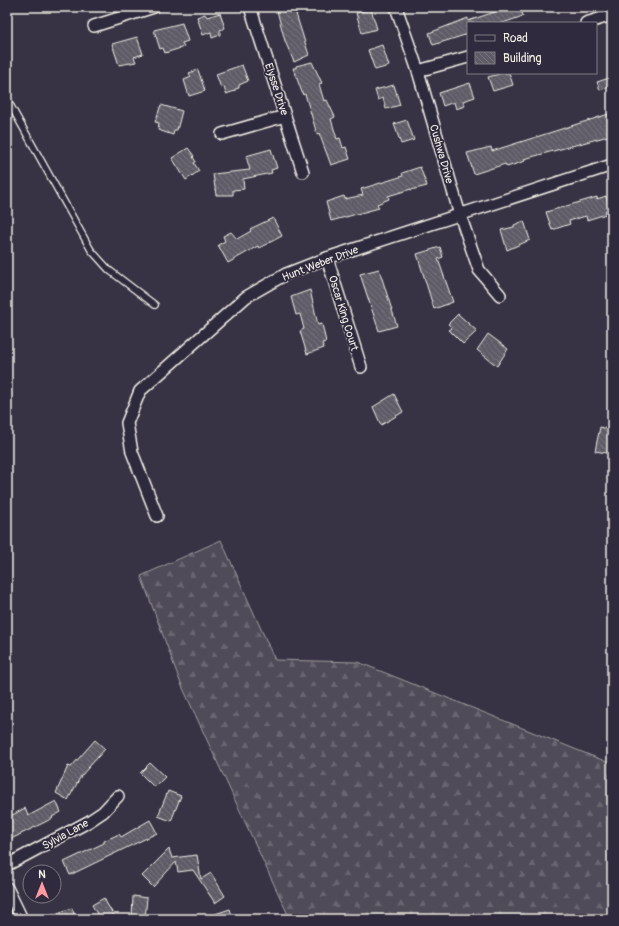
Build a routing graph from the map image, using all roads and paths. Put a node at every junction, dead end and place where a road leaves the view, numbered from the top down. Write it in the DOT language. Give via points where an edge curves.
graph roads {
  1 [pos="154,7"];
  2 [pos="250,7"];
  3 [pos="396,7"];
  4 [pos="612,15"];
  5 [pos="589,22"];
  6 [pos="94,26"];
  7 [pos="467,57"];
  8 [pos="418,71"];
  9 [pos="7,99"];
  10 [pos="285,116"];
  11 [pos="222,134"];
  12 [pos="612,165"];
  13 [pos="303,172"];
  14 [pos="460,215"];
  15 [pos="327,258"];
  16 [pos="500,295"];
  17 [pos="156,305"];
  18 [pos="361,367"];
  19 [pos="157,516"];
  20 [pos="118,796"];
  21 [pos="7,864"];
  22 [pos="7,888"];
  23 [pos="22,919"];
  1 -- 6 [label="street"];
  2 -- 10 [label="street, Elysse Drive"];
  3 -- 8 [label="street, Cushwa Drive"];
  4 -- 5 [label="street"];
  7 -- 8 [label="street"];
  8 -- 14 [label="street, Cushwa Drive"];
  9 -- 17 [label="lane" via="92,250 108,270"];
  10 -- 11 [label="street"];
  10 -- 13 [label="street, Elysse Drive"];
  12 -- 14 [label="street, Hunt Weber Drive"];
  14 -- 15 [label="street, Hunt Weber Drive"];
  14 -- 16 [label="street, Cushwa Drive" via="479,270"];
  15 -- 18 [label="street, Oscar King Court"];
  15 -- 19 [label="street, Hunt Weber Drive" via="286,274 246,297 140,391 127,423 132,452"];
  20 -- 21 [label="street, Sylvia Lane" via="103,812 88,822"];
  22 -- 23 [label="street"];
}
